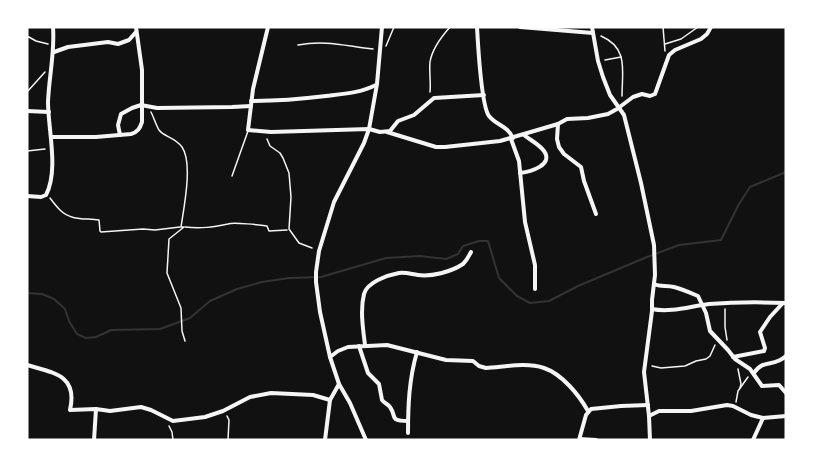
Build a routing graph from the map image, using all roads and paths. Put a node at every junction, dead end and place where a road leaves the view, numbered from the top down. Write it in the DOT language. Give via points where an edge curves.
graph roads {
  1 [pos="53,27"];
  2 [pos="268,27"];
  3 [pos="382,27"];
  4 [pos="394,27"];
  5 [pos="450,27"];
  6 [pos="477,27"];
  7 [pos="520,27"];
  8 [pos="591,27"];
  9 [pos="663,27"];
  10 [pos="698,27"];
  11 [pos="711,27"];
  12 [pos="136,29"];
  13 [pos="593,33"];
  14 [pos="27,36"];
  15 [pos="665,44"];
  16 [pos="298,45"];
  17 [pos="54,46"];
  18 [pos="54,52"];
  19 [pos="380,52"];
  20 [pos="621,57"];
  21 [pos="598,61"];
  22 [pos="666,64"];
  23 [pos="52,65"];
  24 [pos="376,84"];
  25 [pos="27,92"];
  26 [pos="484,96"];
  27 [pos="430,101"];
  28 [pos="624,103"];
  29 [pos="251,104"];
  30 [pos="141,105"];
  31 [pos="148,106"];
  32 [pos="620,108"];
  33 [pos="27,111"];
  34 [pos="49,112"];
  35 [pos="558,124"];
  36 [pos="369,129"];
  37 [pos="248,130"];
  38 [pos="261,131"];
  39 [pos="387,132"];
  40 [pos="120,135"];
  41 [pos="524,135"];
  42 [pos="51,137"];
  43 [pos="512,138"];
  44 [pos="52,148"];
  45 [pos="27,151"];
  46 [pos="520,173"];
  47 [pos="232,176"];
  48 [pos="46,195"];
  49 [pos="27,196"];
  50 [pos="596,214"];
  51 [pos="183,227"];
  52 [pos="289,230"];
  53 [pos="319,251"];
  54 [pos="471,252"];
  55 [pos="654,283"];
  56 [pos="535,289"];
  57 [pos="784,303"];
  58 [pos="725,304"];
  59 [pos="703,305"];
  60 [pos="652,309"];
  61 [pos="718,340"];
  62 [pos="185,341"];
  63 [pos="358,345"];
  64 [pos="365,345"];
  65 [pos="728,350"];
  66 [pos="417,352"];
  67 [pos="786,356"];
  68 [pos="330,357"];
  69 [pos="734,358"];
  70 [pos="645,364"];
  71 [pos="27,365"];
  72 [pos="753,373"];
  73 [pos="339,384"];
  74 [pos="739,388"];
  75 [pos="786,393"];
  76 [pos="330,400"];
  77 [pos="648,405"];
  78 [pos="736,407"];
  79 [pos="96,409"];
  80 [pos="223,411"];
  81 [pos="588,411"];
  82 [pos="650,416"];
  83 [pos="786,416"];
  84 [pos="164,417"];
  85 [pos="763,418"];
  86 [pos="408,421"];
  87 [pos="408,433"];
  88 [pos="94,440"];
  89 [pos="173,440"];
  90 [pos="228,440"];
  91 [pos="325,440"];
  92 [pos="366,440"];
  93 [pos="580,440"];
  94 [pos="596,440"];
  95 [pos="650,440"];
  96 [pos="753,440"];
  1 -- 17 [label="street"];
  2 -- 29 [label="street"];
  3 -- 19 [label="street"];
  4 -- 19 [label="path"];
  5 -- 27 [label="path" via="432,53"];
  6 -- 26 [label="street"];
  7 -- 13 [label="street"];
  8 -- 13 [label="street"];
  9 -- 15 [label="path"];
  10 -- 15 [label="path"];
  11 -- 22 [label="street" via="700,39 675,50"];
  12 -- 18 [label="street" via="129,40 118,44 80,45"];
  12 -- 30 [label="street" via="142,70"];
  13 -- 20 [label="path" via="616,45"];
  13 -- 21 [label="street"];
  14 -- 17 [label="path"];
  15 -- 22 [label="path"];
  16 -- 19 [label="path" via="327,42"];
  17 -- 18 [label="street"];
  18 -- 23 [label="street"];
  19 -- 24 [label="street"];
  20 -- 21 [label="path"];
  20 -- 28 [label="path"];
  21 -- 32 [label="street" via="610,95"];
  22 -- 28 [label="street" via="655,94 639,95"];
  23 -- 25 [label="path"];
  23 -- 34 [label="street"];
  24 -- 29 [label="street" via="354,93"];
  24 -- 36 [label="street"];
  26 -- 27 [label="street"];
  26 -- 43 [label="street" via="489,115 506,127"];
  27 -- 39 [label="street"];
  28 -- 32 [label="street"];
  29 -- 31 [label="street" via="214,108"];
  29 -- 37 [label="street"];
  30 -- 31 [label="street"];
  30 -- 40 [label="street" via="121,114"];
  30 -- 40 [label="street" via="141,127 135,133"];
  31 -- 51 [label="path" via="161,132 176,141 184,152 187,169"];
  32 -- 35 [label="street"];
  32 -- 55 [label="street" via="649,218"];
  33 -- 34 [label="street"];
  34 -- 42 [label="street"];
  35 -- 41 [label="street"];
  35 -- 50 [label="street" via="559,147 580,167"];
  36 -- 38 [label="street"];
  36 -- 39 [label="street"];
  36 -- 53 [label="street" via="334,202"];
  37 -- 38 [label="street"];
  37 -- 47 [label="lane"];
  38 -- 52 [label="path" via="280,153 289,173"];
  39 -- 43 [label="street" via="439,148"];
  40 -- 42 [label="street"];
  41 -- 43 [label="street"];
  41 -- 46 [label="street" via="546,157 538,168"];
  42 -- 44 [label="street"];
  43 -- 46 [label="street"];
  44 -- 45 [label="path"];
  44 -- 48 [label="street"];
  46 -- 56 [label="street" via="535,265"];
  48 -- 49 [label="street"];
  48 -- 51 [label="path" via="66,215 99,220 101,232"];
  51 -- 52 [label="path" via="220,227 229,223 267,226 269,231"];
  51 -- 62 [label="path" via="169,239 167,269 181,308"];
  52 -- 53 [label="path" via="298,243"];
  53 -- 68 [label="street" via="316,282"];
  54 -- 64 [label="street" via="463,264 446,271 425,275 401,272 369,285 364,293"];
  55 -- 59 [label="street" via="698,296"];
  55 -- 60 [label="street"];
  57 -- 58 [label="street"];
  57 -- 69 [label="street" via="760,332 764,351"];
  58 -- 59 [label="street"];
  58 -- 65 [label="path"];
  59 -- 60 [label="street"];
  59 -- 61 [label="street" via="709,329"];
  60 -- 70 [label="street"];
  61 -- 65 [label="street"];
  61 -- 70 [label="path" via="706,359 661,368"];
  63 -- 64 [label="street"];
  63 -- 68 [label="street"];
  63 -- 86 [label="street" via="368,373 379,384 382,400 391,408 393,417"];
  64 -- 66 [label="street"];
  65 -- 69 [label="street"];
  66 -- 81 [label="street" via="486,368 544,368 568,384"];
  66 -- 86 [label="street" via="410,379"];
  67 -- 72 [label="street" via="760,365"];
  68 -- 73 [label="street"];
  69 -- 72 [label="street"];
  69 -- 74 [label="path"];
  70 -- 77 [label="street"];
  71 -- 79 [label="street" via="67,381 73,392 70,410"];
  72 -- 74 [label="path"];
  72 -- 75 [label="street" via="762,386 779,385"];
  73 -- 76 [label="street"];
  73 -- 92 [label="street"];
  74 -- 78 [label="path"];
  76 -- 80 [label="street" via="271,393 250,397"];
  76 -- 91 [label="street"];
  77 -- 81 [label="street"];
  77 -- 82 [label="street"];
  78 -- 82 [label="street" via="659,411"];
  78 -- 85 [label="street"];
  79 -- 84 [label="street" via="141,407"];
  79 -- 88 [label="street"];
  80 -- 84 [label="street" via="193,419"];
  80 -- 90 [label="path" via="229,420"];
  81 -- 93 [label="street"];
  82 -- 95 [label="street"];
  83 -- 85 [label="street"];
  84 -- 89 [label="path"];
  85 -- 96 [label="street"];
  86 -- 87 [label="street"];
  93 -- 94 [label="street"];
}
